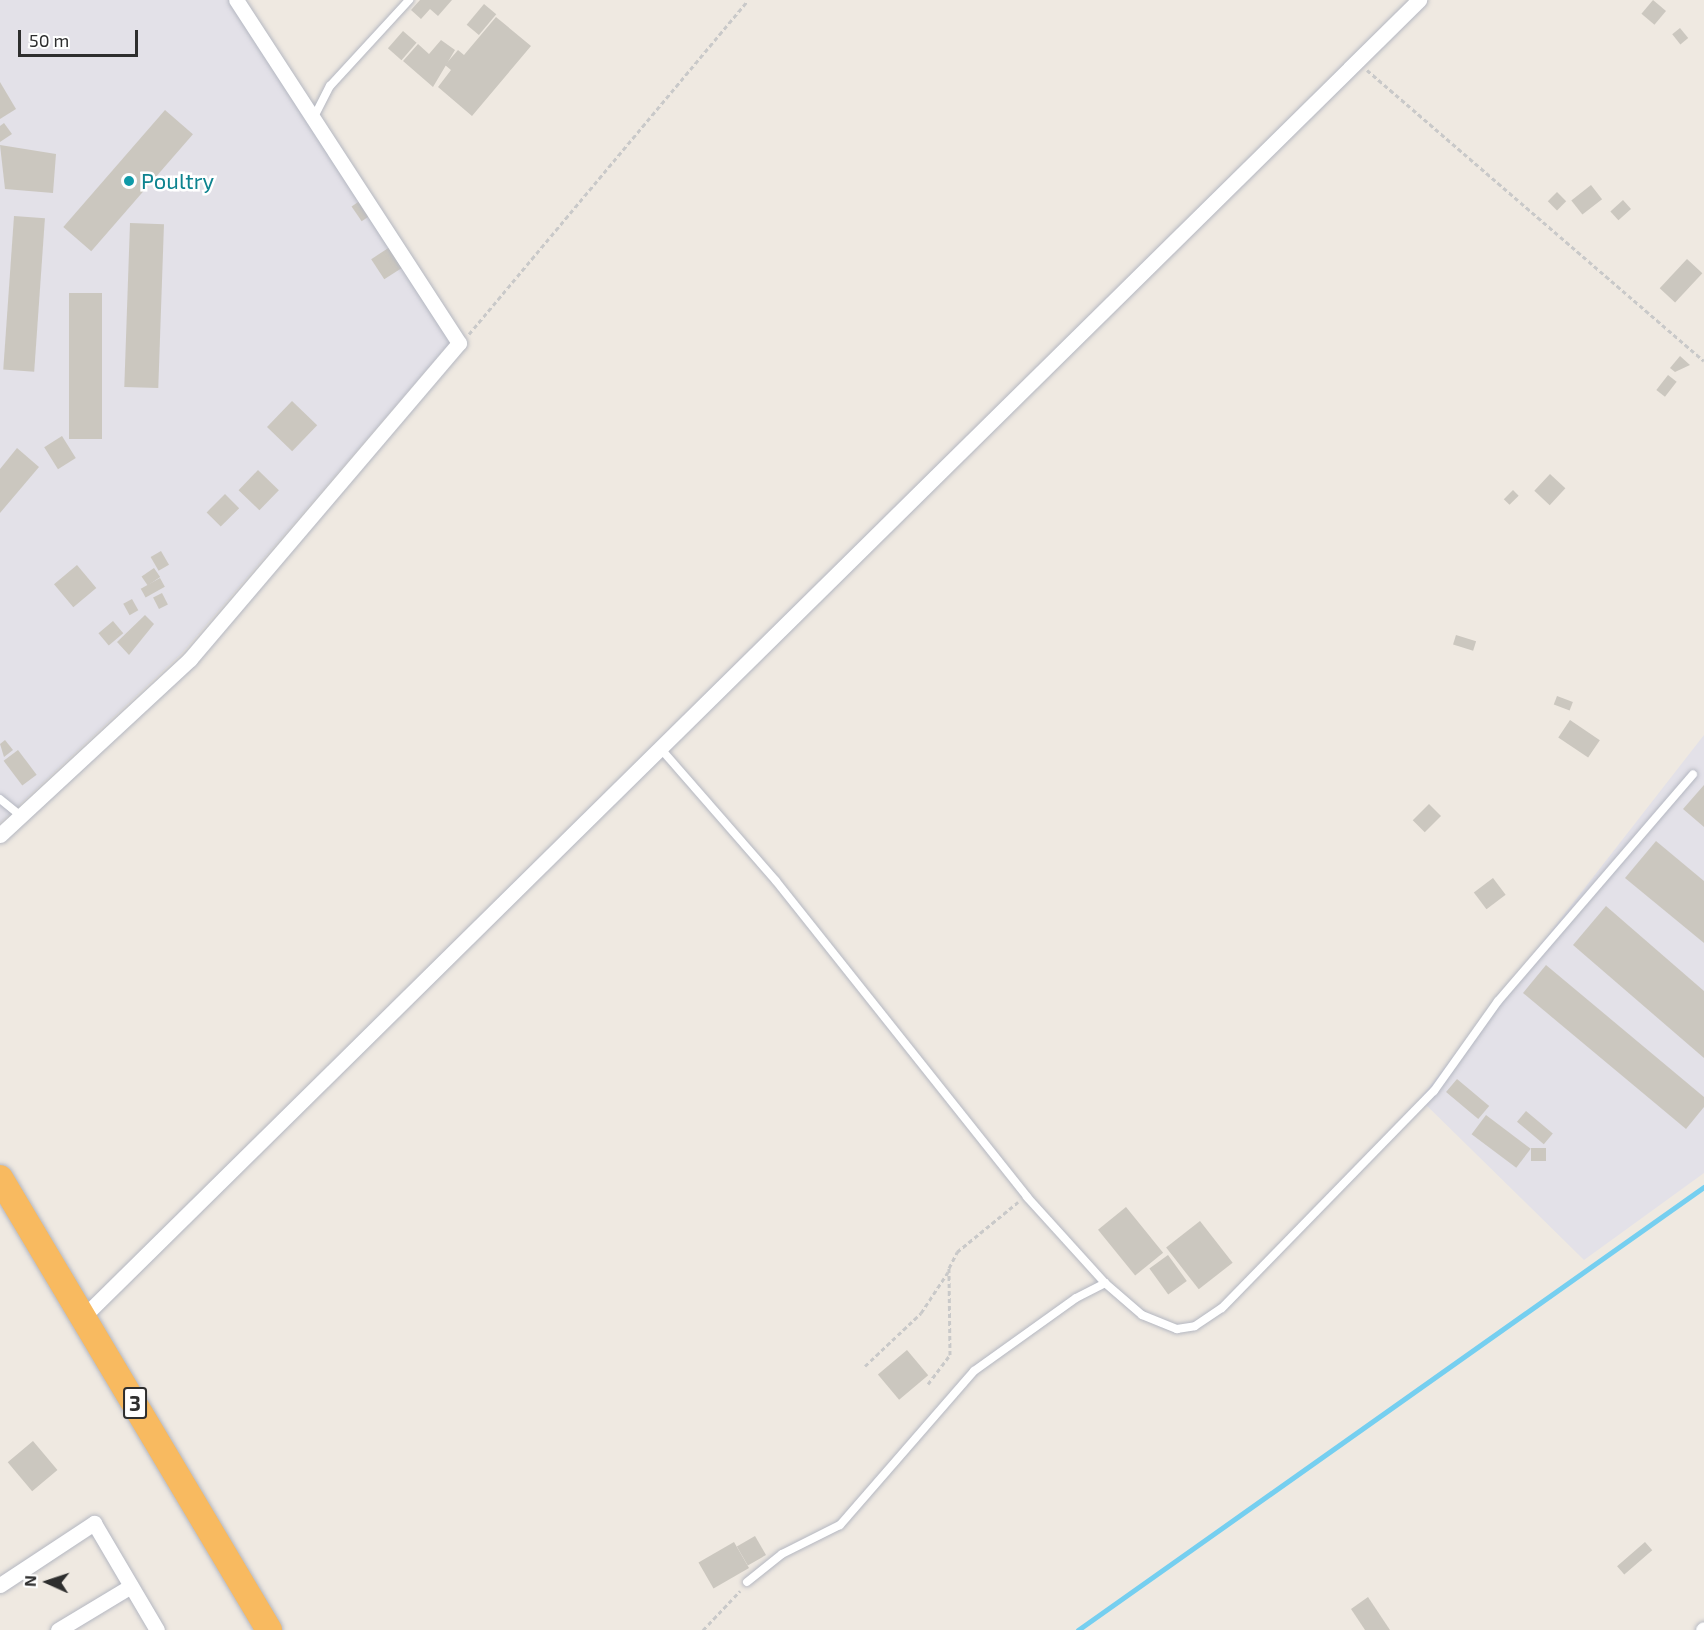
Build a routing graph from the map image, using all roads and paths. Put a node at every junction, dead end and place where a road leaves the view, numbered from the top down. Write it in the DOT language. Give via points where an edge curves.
graph roads {
  1 [pos="236,0"];
  2 [pos="409,0"];
  3 [pos="748,0"];
  4 [pos="1419,0"];
  5 [pos="1354,59"];
  6 [pos="315,115"];
  7 [pos="459,343"];
  8 [pos="1704,361"];
  9 [pos="659,747"];
  10 [pos="1693,774"];
  11 [pos="0,799"];
  12 [pos="21,816"];
  13 [pos="0,835"];
  14 [pos="0,1178"];
  15 [pos="1027,1197"];
  16 [pos="949,1270"];
  17 [pos="1105,1283"];
  18 [pos="84,1316"];
  19 [pos="865,1366"];
  20 [pos="928,1383"];
  21 [pos="747,1582"];
  22 [pos="0,1585"];
  23 [pos="131,1586"];
  24 [pos="58,1630"];
  25 [pos="157,1630"];
  26 [pos="269,1630"];
  27 [pos="703,1630"];
  1 -- 6 [label="street"];
  2 -- 6 [label="lane" via="330,86"];
  3 -- 7 [label="path"];
  4 -- 5 [label="street"];
  5 -- 8 [label="path"];
  5 -- 9 [label="street"];
  6 -- 7 [label="street"];
  7 -- 12 [label="street" via="190,659"];
  9 -- 15 [label="lane" via="776,881"];
  9 -- 18 [label="street"];
  10 -- 17 [label="lane" via="1498,1001 1434,1091 1222,1308 1195,1326 1177,1329 1142,1315"];
  11 -- 12 [label="lane"];
  12 -- 13 [label="street"];
  14 -- 18 [label="highway, 3"];
  15 -- 16 [label="path" via="957,1252"];
  15 -- 17 [label="lane"];
  16 -- 19 [label="path" via="921,1313"];
  16 -- 20 [label="path" via="950,1355"];
  17 -- 21 [label="lane" via="1035,1323 974,1371 840,1525 782,1554"];
  18 -- 26 [label="highway, 3"];
  21 -- 27 [label="path" via="721,1616"];
  22 -- 23 [label="street" via="94,1523"];
  23 -- 24 [label="street"];
  23 -- 25 [label="street"];
}
